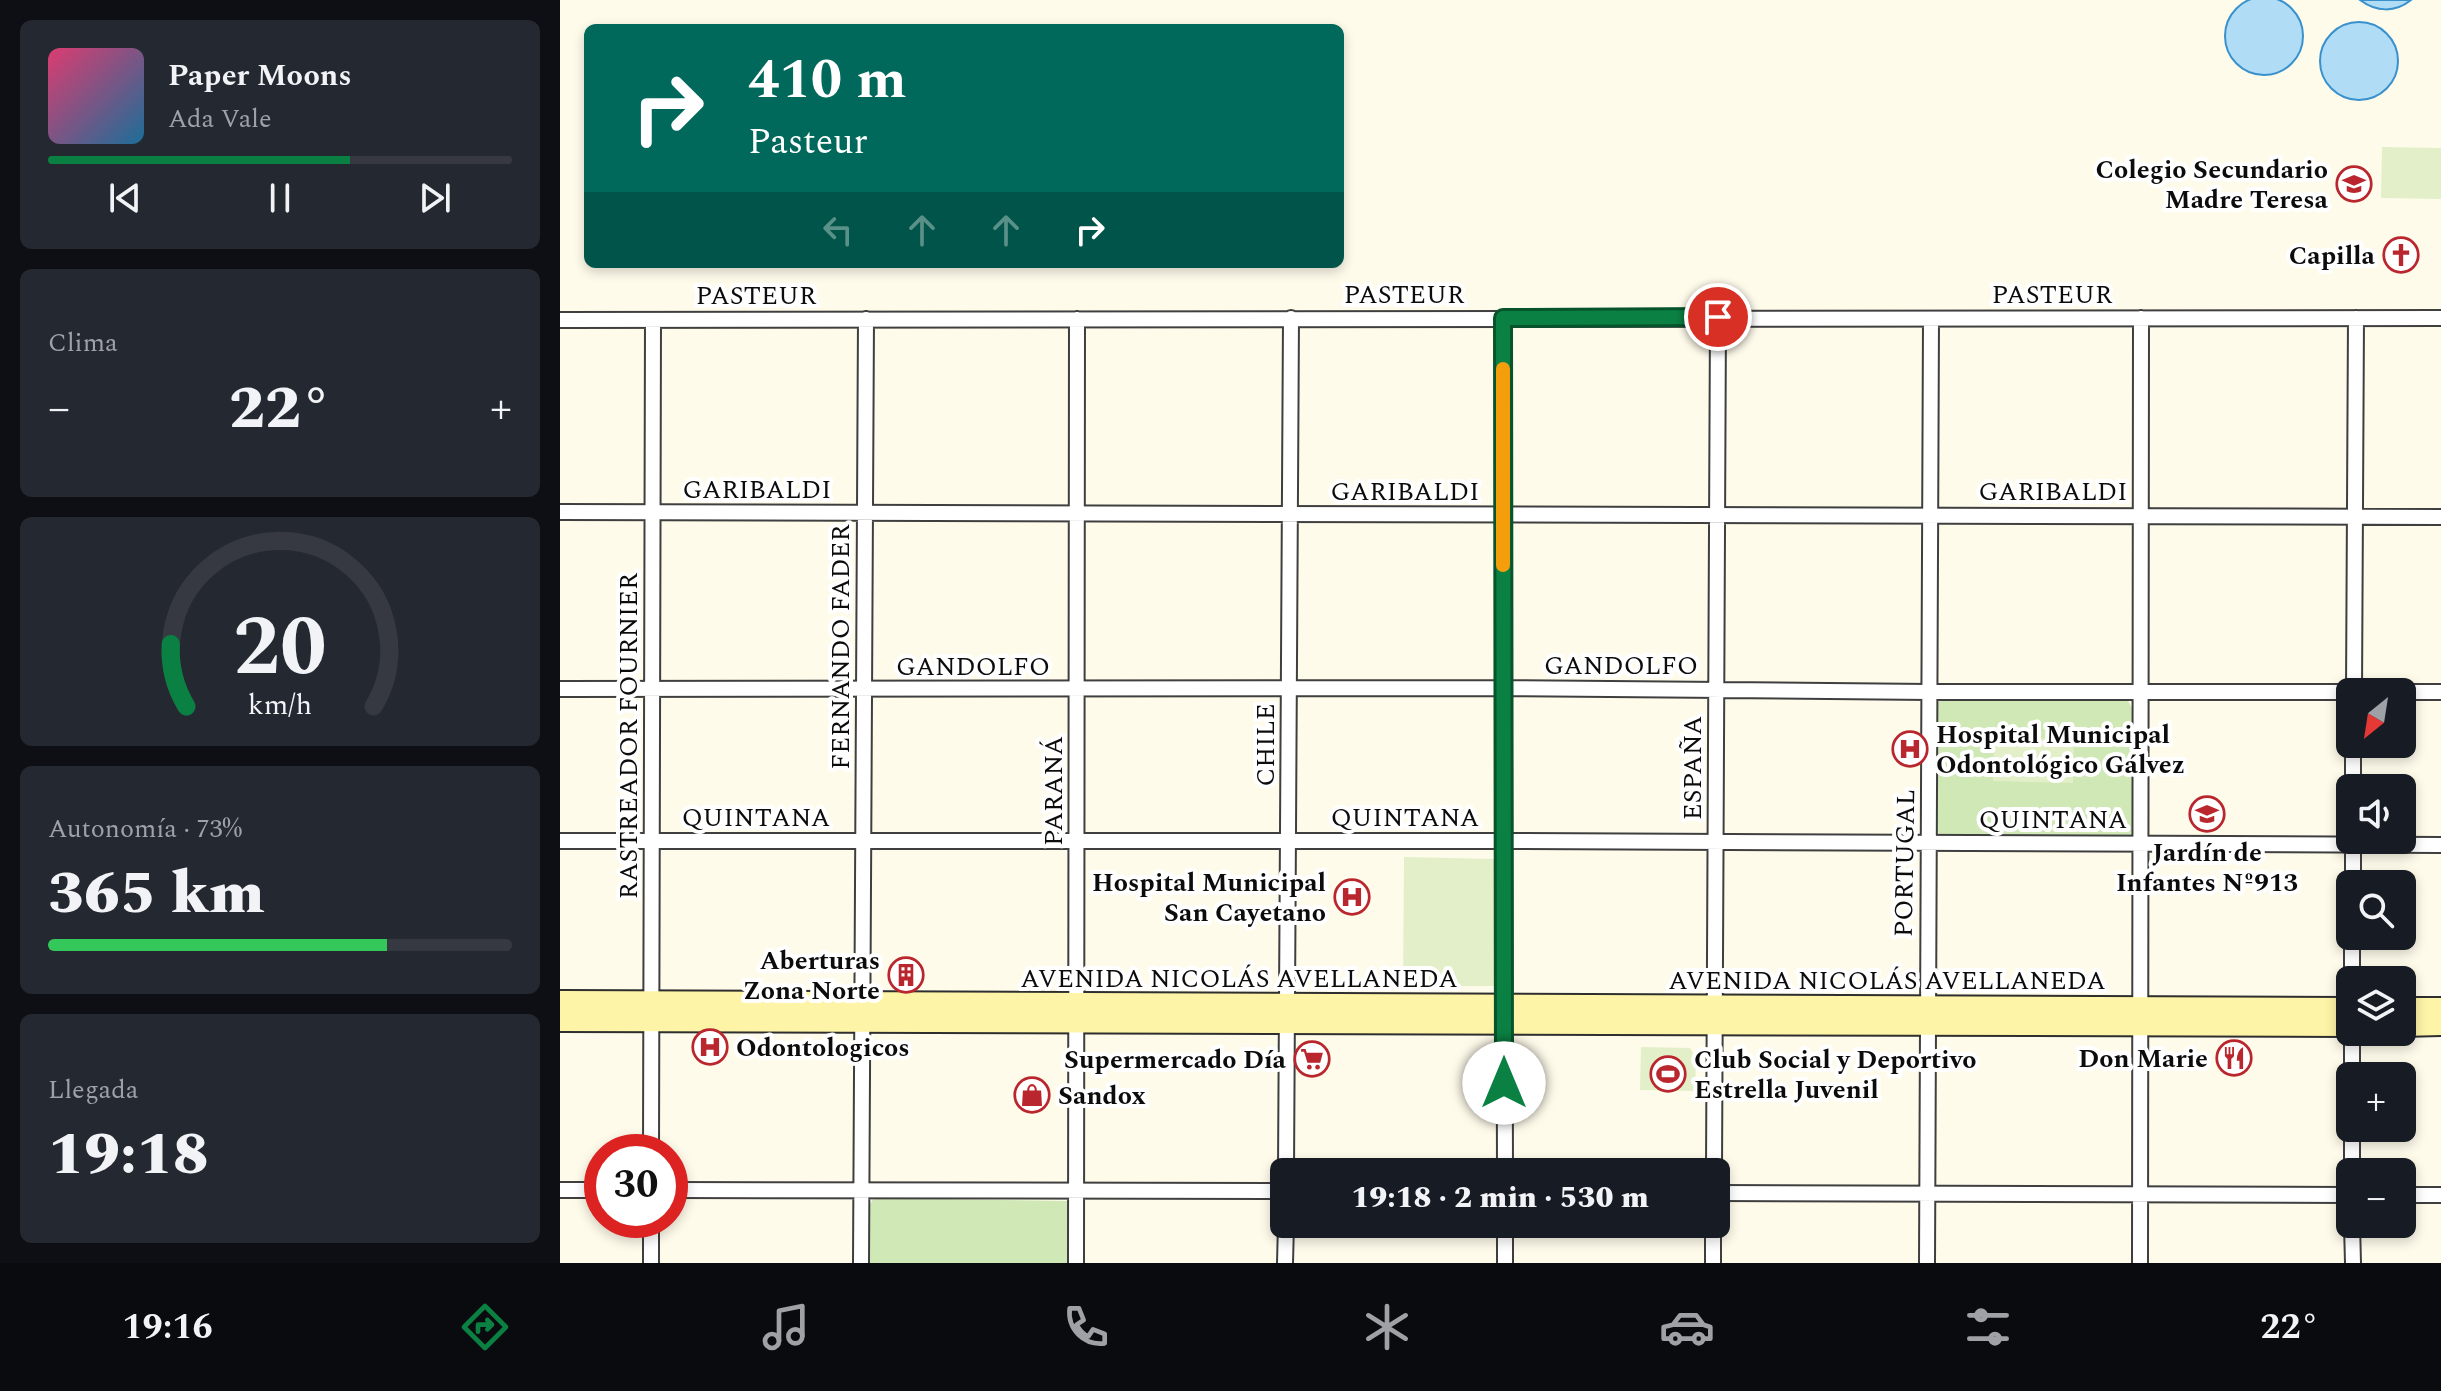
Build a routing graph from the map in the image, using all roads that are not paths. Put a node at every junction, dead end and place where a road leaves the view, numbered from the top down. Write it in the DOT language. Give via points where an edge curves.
graph roads {
  1 [pos="1718,317"];
  2 [pos="1291,318"];
  3 [pos="1503,318"];
  4 [pos="2141,318"];
  5 [pos="2356,318"];
  6 [pos="2441,318"];
  7 [pos="866,319"];
  8 [pos="1077,319"];
  9 [pos="1931,319"];
  10 [pos="560,320"];
  11 [pos="653,320"];
  12 [pos="560,512"];
  13 [pos="653,513"];
  14 [pos="865,513"];
  15 [pos="1077,514"];
  16 [pos="1290,514"];
  17 [pos="1717,514"];
  18 [pos="1503,515"];
  19 [pos="1929,515"];
  20 [pos="2141,515"];
  21 [pos="2354,516"];
  22 [pos="2441,517"];
  23 [pos="2354,678"];
  24 [pos="1504,688"];
  25 [pos="560,689"];
  26 [pos="652,689"];
  27 [pos="1716,689"];
  28 [pos="864,690"];
  29 [pos="1077,690"];
  30 [pos="1289,690"];
  31 [pos="2141,691"];
  32 [pos="1929,692"];
  33 [pos="2336,692"];
  34 [pos="2416,692"];
  35 [pos="2441,692"];
  36 [pos="560,841"];
  37 [pos="652,841"];
  38 [pos="863,841"];
  39 [pos="1076,841"];
  40 [pos="1288,841"];
  41 [pos="1504,841"];
  42 [pos="1715,842"];
  43 [pos="2336,842"];
  44 [pos="1930,843"];
  45 [pos="2140,843"];
  46 [pos="2416,844"];
  47 [pos="2441,845"];
  48 [pos="560,1001"];
  49 [pos="2416,1008"];
  50 [pos="2441,1008"];
  51 [pos="2336,1009"];
  52 [pos="652,1012"];
  53 [pos="862,1012"];
  54 [pos="1076,1013"];
  55 [pos="1287,1014"];
  56 [pos="1504,1014"];
  57 [pos="1714,1015"];
  58 [pos="1926,1015"];
  59 [pos="2140,1016"];
  60 [pos="560,1021"];
  61 [pos="2336,1025"];
  62 [pos="2441,1025"];
  63 [pos="2416,1026"];
  64 [pos="651,1134"];
  65 [pos="1286,1158"];
  66 [pos="1505,1158"];
  67 [pos="1714,1158"];
  68 [pos="560,1190"];
  69 [pos="584,1190"];
  70 [pos="688,1190"];
  71 [pos="861,1190"];
  72 [pos="1076,1191"];
  73 [pos="1270,1191"];
  74 [pos="1730,1193"];
  75 [pos="1927,1194"];
  76 [pos="2140,1194"];
  77 [pos="2336,1195"];
  78 [pos="2416,1195"];
  79 [pos="2441,1195"];
  80 [pos="651,1238"];
  81 [pos="1286,1238"];
  82 [pos="1505,1238"];
  83 [pos="1713,1238"];
  84 [pos="2352,1238"];
  85 [pos="651,1263"];
  86 [pos="861,1263"];
  87 [pos="1076,1263"];
  88 [pos="1285,1263"];
  89 [pos="1505,1263"];
  90 [pos="1713,1263"];
  91 [pos="1927,1263"];
  92 [pos="2140,1263"];
  93 [pos="2353,1263"];
  1 -- 3 [label="street, PASTEUR"];
  1 -- 9 [label="street, PASTEUR"];
  1 -- 17 [label="street, ESPAÑA"];
  2 -- 3 [label="street, PASTEUR"];
  2 -- 8 [label="street, PASTEUR"];
  2 -- 16 [label="street, CHILE"];
  3 -- 18 [label="street"];
  4 -- 5 [label="street, PASTEUR"];
  4 -- 9 [label="street, PASTEUR"];
  4 -- 20 [label="street"];
  5 -- 6 [label="street, PASTEUR"];
  5 -- 21 [label="street"];
  7 -- 8 [label="street, PASTEUR"];
  7 -- 11 [label="street, PASTEUR"];
  7 -- 14 [label="street, FERNANDO FADER"];
  8 -- 15 [label="street, PARANÁ"];
  9 -- 19 [label="street, PORTUGAL"];
  10 -- 11 [label="street, PASTEUR"];
  11 -- 13 [label="street, RASTREADOR FOURNIER"];
  12 -- 13 [label="street, GARIBALDI"];
  13 -- 14 [label="street, GARIBALDI"];
  13 -- 26 [label="street, RASTREADOR FOURNIER"];
  14 -- 15 [label="street, GARIBALDI"];
  14 -- 28 [label="street, FERNANDO FADER"];
  15 -- 16 [label="street, GARIBALDI"];
  15 -- 29 [label="street, PARANÁ"];
  16 -- 18 [label="street, GARIBALDI"];
  16 -- 30 [label="street, CHILE"];
  17 -- 18 [label="street, GARIBALDI"];
  17 -- 19 [label="street, GARIBALDI"];
  17 -- 27 [label="street, ESPAÑA"];
  18 -- 24 [label="street"];
  19 -- 20 [label="street, GARIBALDI"];
  19 -- 32 [label="street, PORTUGAL"];
  20 -- 21 [label="street, GARIBALDI"];
  20 -- 31 [label="street"];
  21 -- 22 [label="street, GARIBALDI"];
  21 -- 23 [label="street"];
  24 -- 27 [label="street, GANDOLFO"];
  24 -- 30 [label="street, GANDOLFO"];
  24 -- 41 [label="street"];
  25 -- 26 [label="street, GANDOLFO"];
  26 -- 28 [label="street, GANDOLFO"];
  26 -- 37 [label="street, RASTREADOR FOURNIER"];
  27 -- 32 [label="street, GANDOLFO"];
  27 -- 42 [label="street, ESPAÑA"];
  28 -- 29 [label="street, GANDOLFO"];
  28 -- 38 [label="street, FERNANDO FADER"];
  29 -- 30 [label="street, GANDOLFO"];
  29 -- 39 [label="street, PARANÁ"];
  30 -- 40 [label="street, CHILE"];
  31 -- 32 [label="street, GANDOLFO"];
  31 -- 33 [label="street, GANDOLFO"];
  31 -- 45 [label="street"];
  32 -- 44 [label="street, PORTUGAL"];
  34 -- 35 [label="street, GANDOLFO"];
  36 -- 37 [label="street, QUINTANA"];
  37 -- 38 [label="street, QUINTANA"];
  37 -- 52 [label="street, RASTREADOR FOURNIER"];
  38 -- 39 [label="street, QUINTANA"];
  38 -- 53 [label="street, FERNANDO FADER"];
  39 -- 40 [label="street, QUINTANA"];
  39 -- 54 [label="street, PARANÁ"];
  40 -- 41 [label="street, QUINTANA"];
  40 -- 55 [label="street, CHILE"];
  41 -- 42 [label="street, QUINTANA"];
  41 -- 56 [label="street"];
  42 -- 44 [label="street, QUINTANA"];
  42 -- 57 [label="street, ESPAÑA"];
  43 -- 45 [label="street, QUINTANA"];
  44 -- 45 [label="street, QUINTANA"];
  44 -- 58 [label="street, PORTUGAL"];
  45 -- 59 [label="street"];
  46 -- 47 [label="street, QUINTANA"];
  48 -- 52 [label="main road, AVENIDA NICOLÁS AVELLANEDA"];
  49 -- 50 [label="main road"];
  51 -- 59 [label="main road, AVENIDA NICOLÁS AVELLANEDA"];
  52 -- 53 [label="main road, AVENIDA NICOLÁS AVELLANEDA"];
  52 -- 60 [label="main road, AVENIDA NICOLÁS AVELLANEDA"];
  52 -- 64 [label="street, RASTREADOR FOURNIER"];
  53 -- 54 [label="main road, AVENIDA NICOLÁS AVELLANEDA"];
  53 -- 71 [label="street, FERNANDO FADER"];
  54 -- 55 [label="main road, AVENIDA NICOLÁS AVELLANEDA"];
  54 -- 72 [label="street, PARANÁ"];
  55 -- 56 [label="main road, AVENIDA NICOLÁS AVELLANEDA"];
  55 -- 65 [label="street, CHILE"];
  56 -- 57 [label="main road, AVENIDA NICOLÁS AVELLANEDA"];
  56 -- 66 [label="street"];
  57 -- 58 [label="main road, AVENIDA NICOLÁS AVELLANEDA"];
  57 -- 67 [label="street, ESPAÑA"];
  58 -- 59 [label="main road, AVENIDA NICOLÁS AVELLANEDA"];
  58 -- 75 [label="street, PORTUGAL"];
  59 -- 61 [label="main road, AVENIDA NICOLÁS AVELLANEDA"];
  59 -- 76 [label="street"];
  62 -- 63 [label="main road"];
  68 -- 69 [label="street"];
  70 -- 71 [label="street"];
  71 -- 72 [label="street"];
  71 -- 86 [label="street, FERNANDO FADER"];
  72 -- 73 [label="street"];
  72 -- 87 [label="street, PARANÁ"];
  74 -- 75 [label="street"];
  75 -- 76 [label="street"];
  75 -- 91 [label="street, PORTUGAL"];
  76 -- 77 [label="street"];
  76 -- 92 [label="street"];
  78 -- 79 [label="street"];
  80 -- 85 [label="street"];
  81 -- 88 [label="street"];
  82 -- 89 [label="street"];
  83 -- 90 [label="street"];
  84 -- 93 [label="street"];
}
